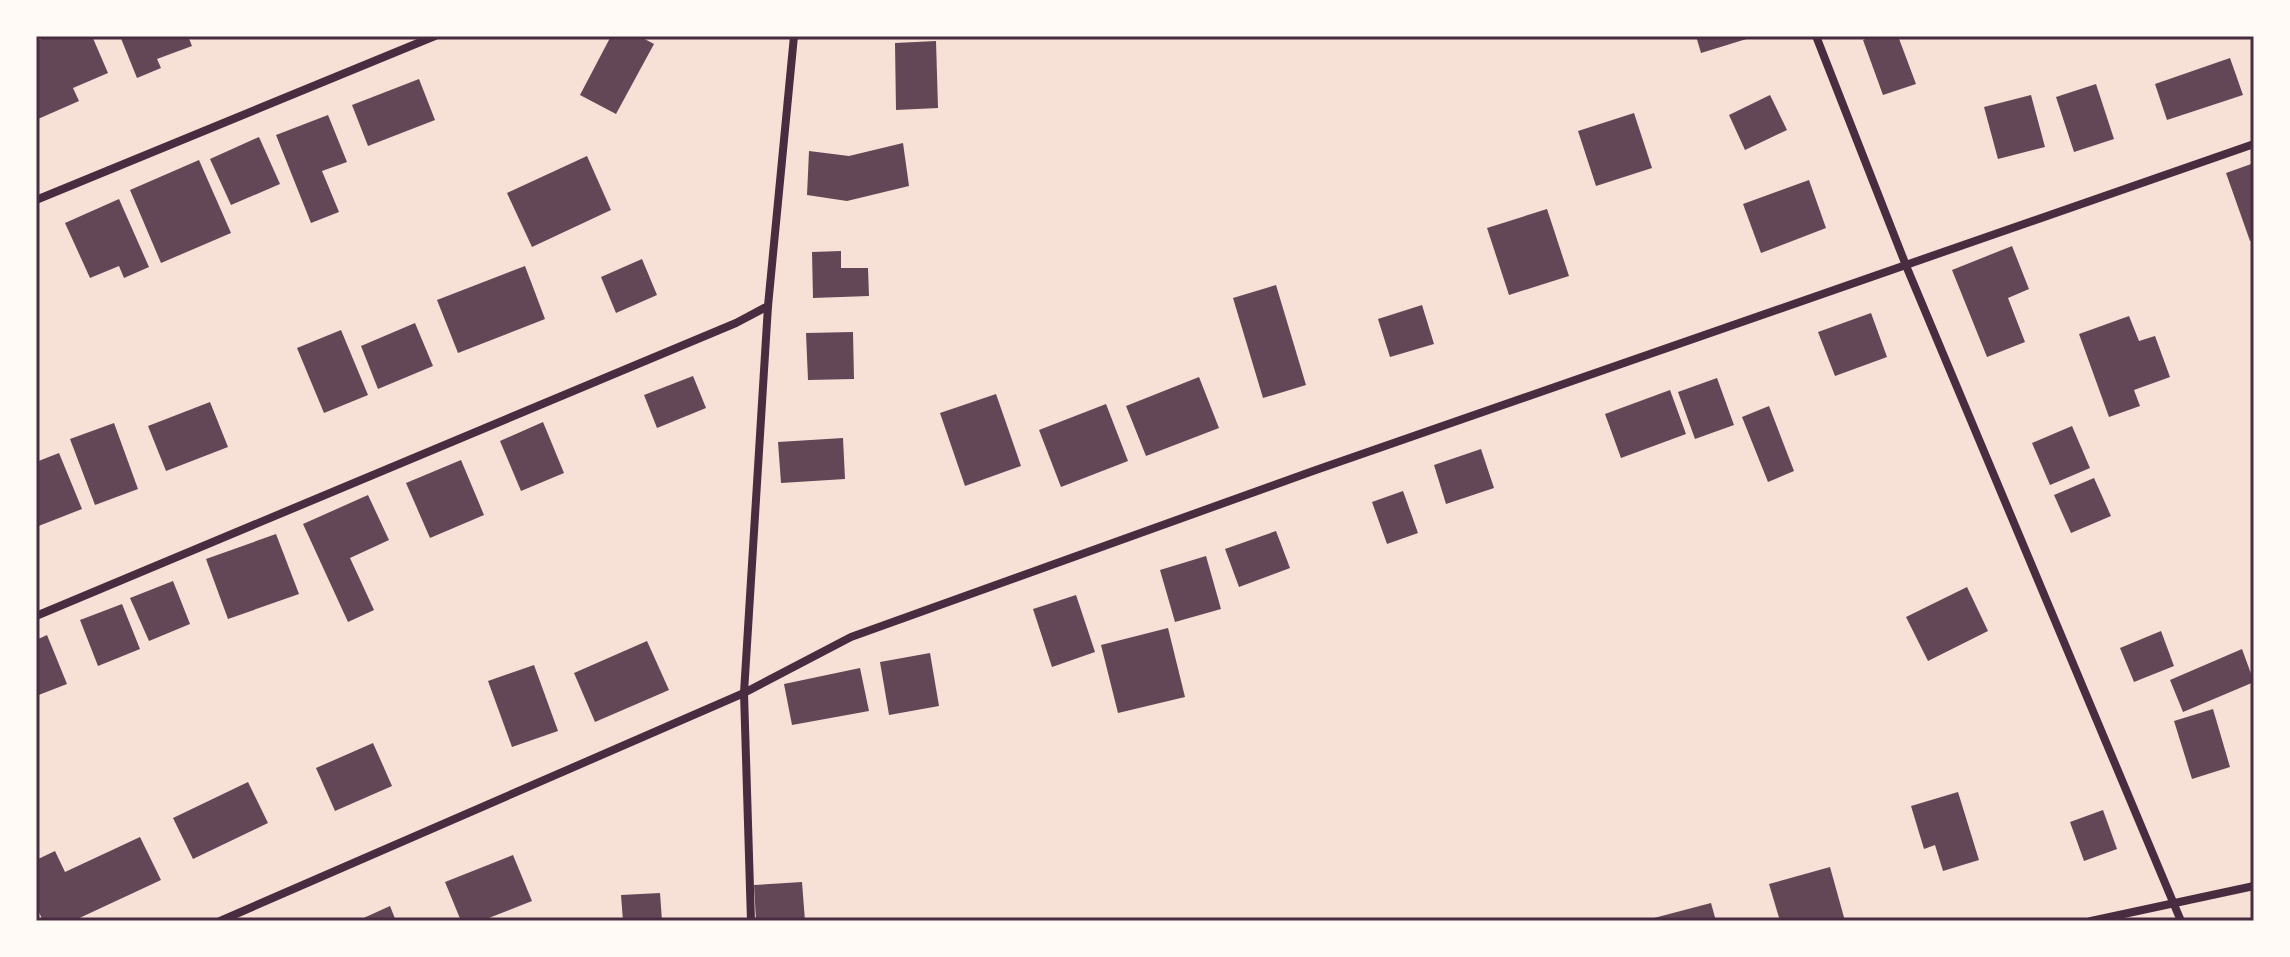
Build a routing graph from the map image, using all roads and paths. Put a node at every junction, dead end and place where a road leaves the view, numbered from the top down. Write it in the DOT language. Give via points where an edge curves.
graph roads {
  1 [pos="435,36"];
  2 [pos="794,36"];
  3 [pos="1816,36"];
  4 [pos="2254,144"];
  5 [pos="36,200"];
  6 [pos="1907,268"];
  7 [pos="768,306"];
  8 [pos="36,616"];
  9 [pos="744,693"];
  10 [pos="2254,886"];
  11 [pos="2174,905"];
  12 [pos="220,921"];
  13 [pos="751,921"];
  14 [pos="2091,921"];
  15 [pos="2181,921"];
  1 -- 5 [label="street"];
  2 -- 7 [label="street"];
  3 -- 6 [label="street"];
  4 -- 6 [label="street"];
  6 -- 9 [label="street" via="1313,471 851,637"];
  6 -- 11 [label="street"];
  7 -- 8 [label="street"];
  7 -- 9 [label="street"];
  9 -- 12 [label="street"];
  9 -- 13 [label="street"];
  10 -- 11 [label="street"];
  11 -- 14 [label="street"];
  11 -- 15 [label="street"];
}
